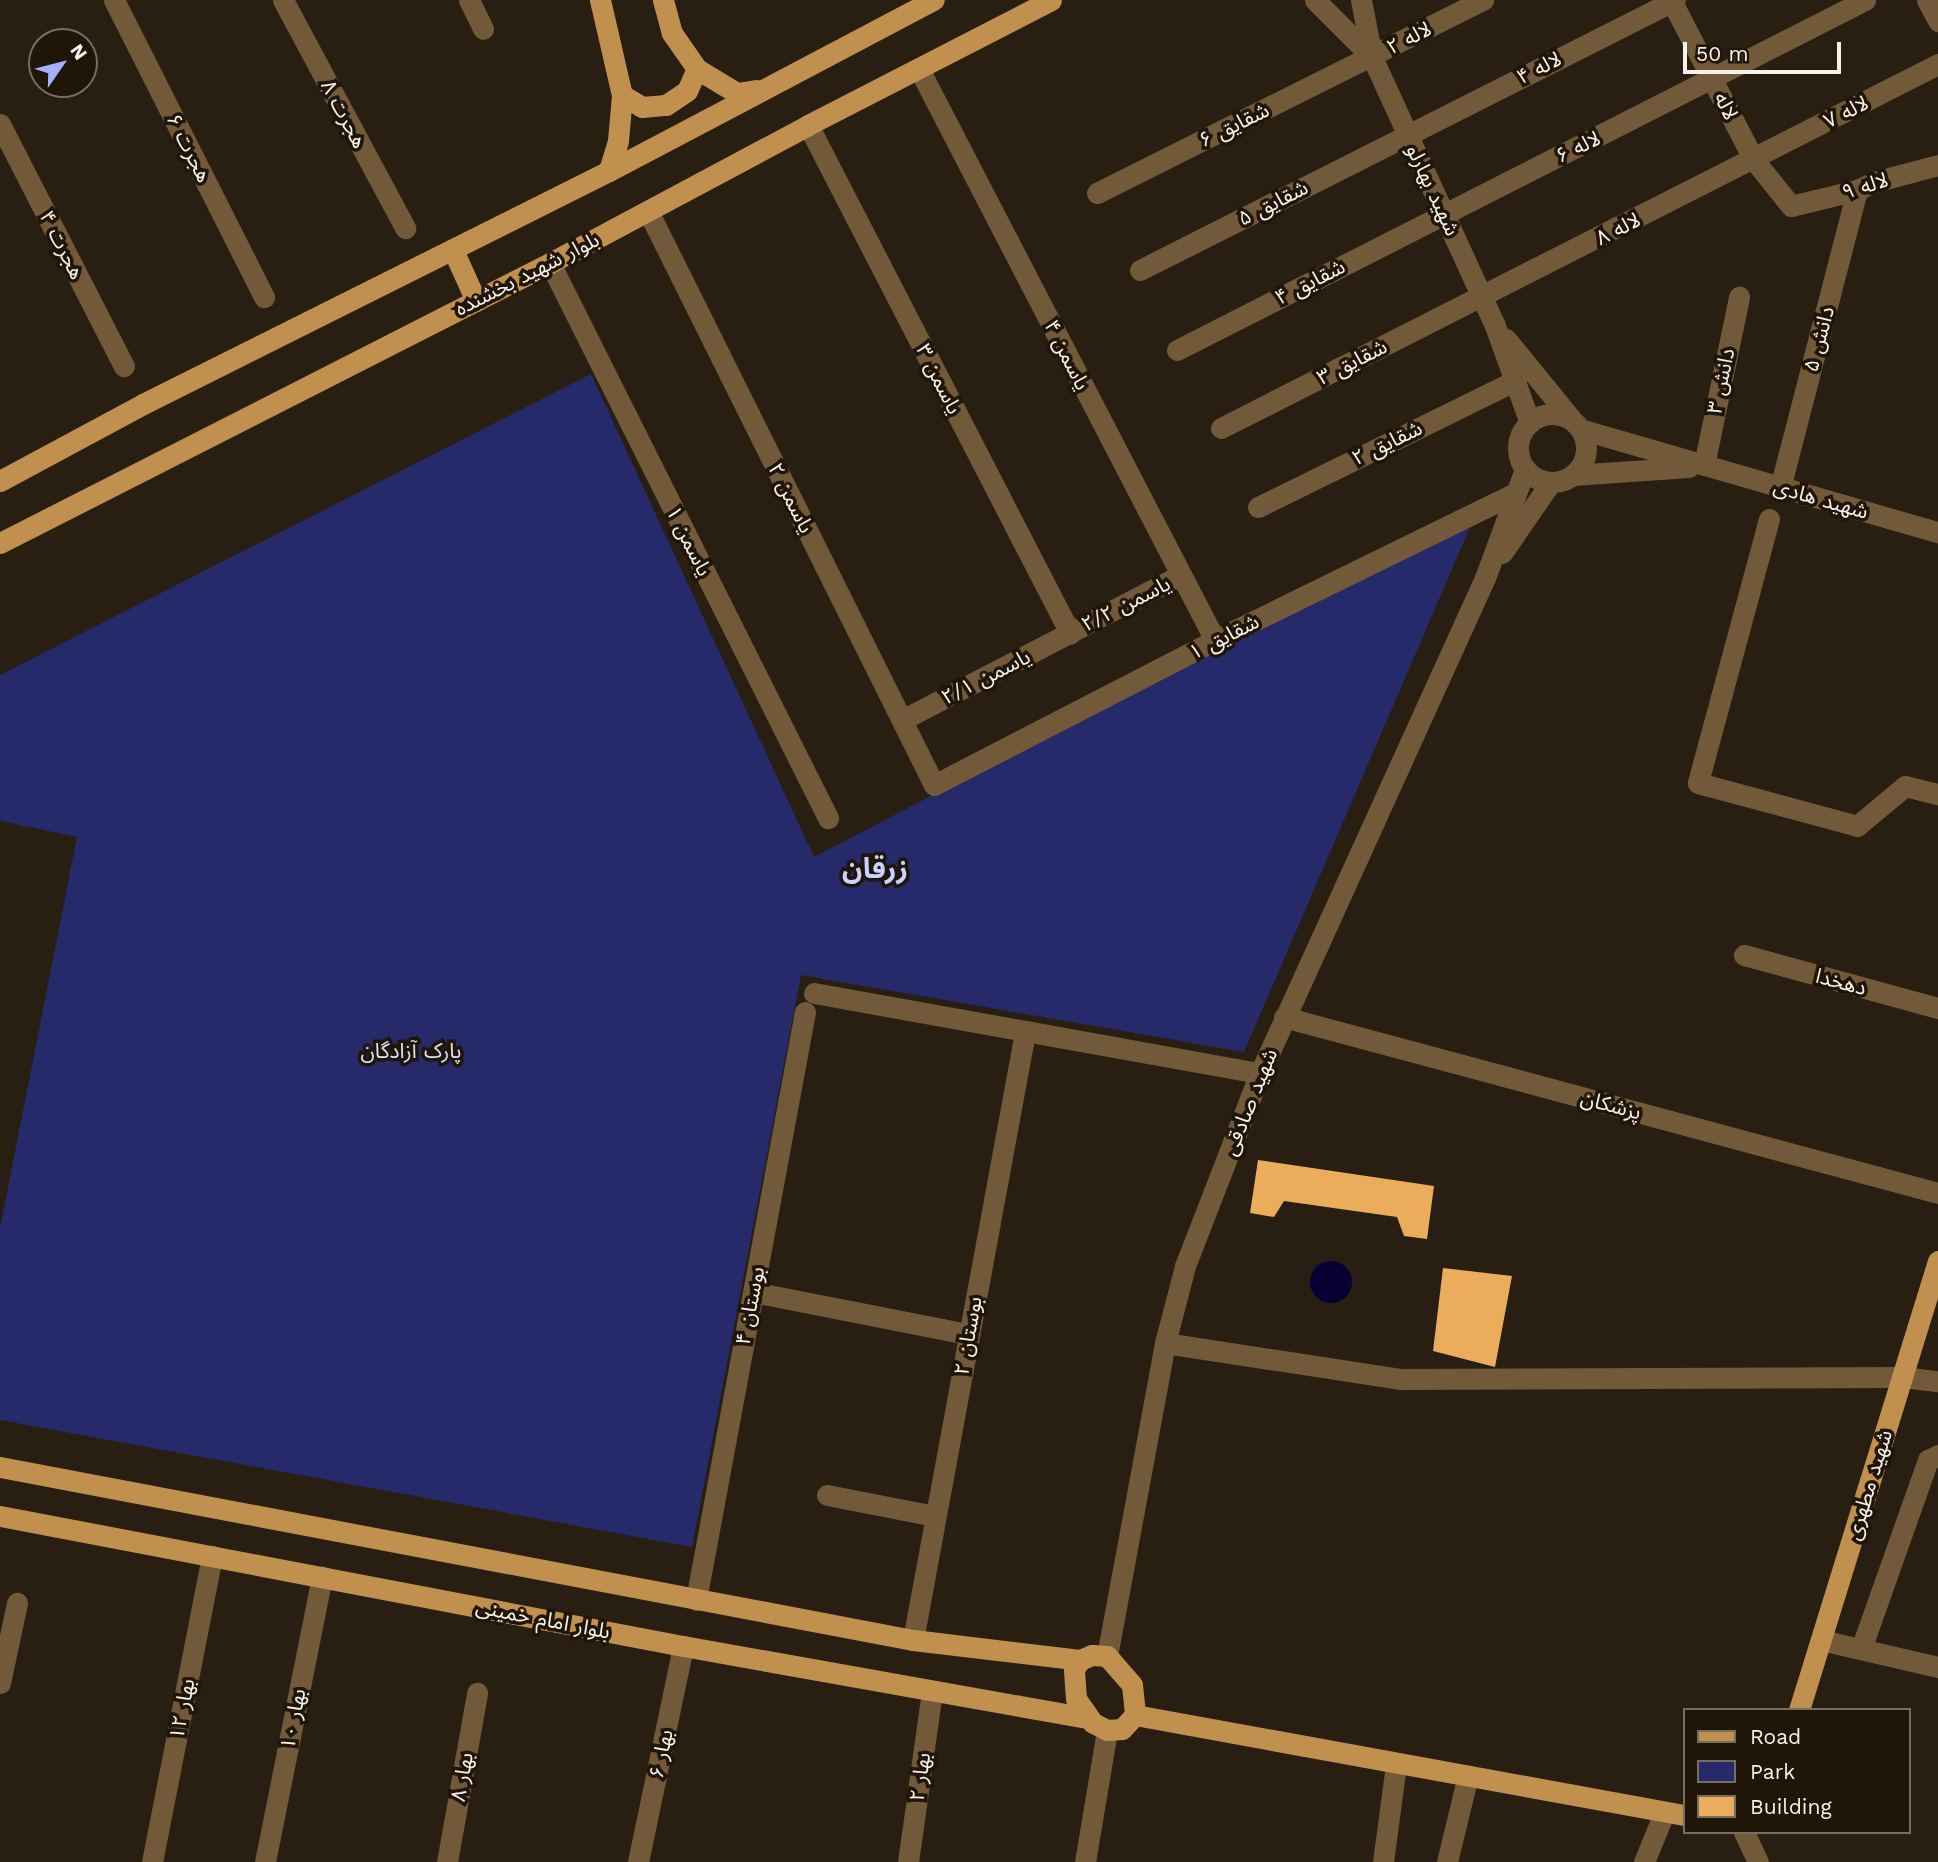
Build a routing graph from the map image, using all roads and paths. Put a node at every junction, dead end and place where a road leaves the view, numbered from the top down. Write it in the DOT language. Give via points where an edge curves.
graph roads {
  1 [pos="114,0"];
  2 [pos="284,0"];
  3 [pos="469,0"];
  4 [pos="600,0"];
  5 [pos="663,0"];
  6 [pos="933,0"];
  7 [pos="1051,0"];
  8 [pos="1315,0"];
  9 [pos="1361,0"];
  10 [pos="1483,0"];
  11 [pos="1866,0"];
  12 [pos="1927,0"];
  13 [pos="1673,1"];
  14 [pos="1938,21"];
  15 [pos="484,29"];
  16 [pos="1371,57"];
  17 [pos="1938,64"];
  18 [pos="697,69"];
  19 [pos="919,69"];
  20 [pos="1712,80"];
  21 [pos="762,89"];
  22 [pos="622,95"];
  23 [pos="0,124"];
  24 [pos="808,125"];
  25 [pos="1406,135"];
  26 [pos="1754,160"];
  27 [pos="1938,165"];
  28 [pos="609,171"];
  29 [pos="1857,190"];
  30 [pos="1097,193"];
  31 [pos="1791,206"];
  32 [pos="648,211"];
  33 [pos="1443,213"];
  34 [pos="405,228"];
  35 [pos="453,250"];
  36 [pos="550,263"];
  37 [pos="1140,270"];
  38 [pos="264,297"];
  39 [pos="1483,297"];
  40 [pos="1739,297"];
  41 [pos="476,301"];
  42 [pos="1494,323"];
  43 [pos="1177,350"];
  44 [pos="124,366"];
  45 [pos="1516,380"];
  46 [pos="1530,423"];
  47 [pos="1576,425"];
  48 [pos="1221,428"];
  49 [pos="1704,466"];
  50 [pos="1525,469"];
  51 [pos="1573,475"];
  52 [pos="0,481"];
  53 [pos="1551,482"];
  54 [pos="1780,488"];
  55 [pos="1515,493"];
  56 [pos="1258,507"];
  57 [pos="1769,519"];
  58 [pos="1938,532"];
  59 [pos="0,543"];
  60 [pos="1181,575"];
  61 [pos="1485,578"];
  62 [pos="1070,633"];
  63 [pos="1215,640"];
  64 [pos="902,720"];
  65 [pos="934,785"];
  66 [pos="1938,794"];
  67 [pos="828,818"];
  68 [pos="1744,955"];
  69 [pos="1938,1009"];
  70 [pos="1284,1017"];
  71 [pos="1025,1032"];
  72 [pos="1260,1073"];
  73 [pos="1938,1193"];
  74 [pos="1938,1261"];
  75 [pos="753,1292"];
  76 [pos="968,1334"];
  77 [pos="1164,1343"];
  78 [pos="1903,1377"];
  79 [pos="1938,1381"];
  80 [pos="1938,1455"];
  81 [pos="0,1467"];
  82 [pos="827,1495"];
  83 [pos="0,1516"];
  84 [pos="935,1516"];
  85 [pos="212,1556"];
  86 [pos="321,1577"];
  87 [pos="696,1600"];
  88 [pos="17,1602"];
  89 [pos="913,1640"];
  90 [pos="1821,1640"];
  91 [pos="683,1646"];
  92 [pos="1861,1649"];
  93 [pos="1107,1656"];
  94 [pos="1080,1660"];
  95 [pos="1938,1667"];
  96 [pos="0,1683"];
  97 [pos="932,1692"];
  98 [pos="477,1693"];
  99 [pos="1800,1708"];
  100 [pos="1136,1715"];
  101 [pos="1087,1718"];
  102 [pos="1107,1730"];
  103 [pos="1396,1764"];
  104 [pos="1468,1775"];
  105 [pos="1674,1814"];
  106 [pos="1745,1834"];
  107 [pos="152,1862"];
  108 [pos="265,1862"];
  109 [pos="447,1862"];
  110 [pos="638,1862"];
  111 [pos="908,1862"];
  112 [pos="1085,1862"];
  113 [pos="1383,1862"];
  114 [pos="1447,1862"];
  115 [pos="1644,1862"];
  116 [pos="1758,1862"];
  1 -- 38 [label="street, هجرت ۶"];
  2 -- 34 [label="street, هجرت ۸"];
  3 -- 15 [label="street"];
  4 -- 22 [label="main road"];
  5 -- 18 [label="main road" via="672,33"];
  6 -- 21 [label="main road"];
  7 -- 19 [label="main road, بلوار شهید بخشنده"];
  8 -- 16 [label="street"];
  9 -- 16 [label="street"];
  10 -- 16 [label="street, لاله ۲"];
  11 -- 20 [label="street, لاله ۶"];
  12 -- 14 [label="street"];
  13 -- 20 [label="street, لاله"];
  13 -- 25 [label="street, لاله ۴"];
  16 -- 25 [label="street, شهید بهارلو"];
  16 -- 30 [label="street, شقایق ۶"];
  17 -- 26 [label="street, لاله ۷"];
  18 -- 21 [label="main road" via="737,93"];
  18 -- 22 [label="main road" via="687,91 666,105 642,107"];
  19 -- 24 [label="main road, بلوار شهید بخشنده"];
  19 -- 60 [label="street, یاسمن ۴"];
  20 -- 26 [label="street, لاله"];
  20 -- 33 [label="street, لاله ۶"];
  21 -- 28 [label="main road"];
  22 -- 28 [label="main road" via="618,141"];
  23 -- 44 [label="street, هجرت ۴"];
  24 -- 32 [label="main road, بلوار شهید بخشنده"];
  24 -- 62 [label="street, یاسمن ۳"];
  25 -- 33 [label="street, شهید بهارلو"];
  25 -- 37 [label="street, شقایق ۵"];
  26 -- 31 [label="street, لاله"];
  26 -- 39 [label="street, لاله ۸"];
  27 -- 29 [label="street, لاله ۹"];
  28 -- 35 [label="main road"];
  29 -- 31 [label="street, لاله ۹"];
  29 -- 54 [label="street, دانش ۵"];
  32 -- 36 [label="main road, بلوار شهید بخشنده"];
  32 -- 64 [label="street, یاسمن ۲"];
  33 -- 39 [label="street, شهید بهارلو"];
  33 -- 43 [label="street, شقایق ۴"];
  35 -- 41 [label="main road"];
  35 -- 52 [label="main road" via="143,404"];
  36 -- 41 [label="main road, بلوار شهید بخشنده"];
  36 -- 67 [label="street, یاسمن ۱"];
  39 -- 42 [label="street, شهید بهارلو"];
  39 -- 48 [label="street, شقایق ۳"];
  40 -- 49 [label="street, دانش ۳"];
  41 -- 59 [label="main road, بلوار شهید بخشنده"];
  42 -- 45 [label="street"];
  42 -- 47 [label="street"];
  45 -- 46 [label="street"];
  45 -- 56 [label="street, شقایق ۲"];
  46 -- 47 [label="street" via="1550,414"];
  46 -- 50 [label="street" via="1519,440"];
  47 -- 49 [label="street, شهید هادی"];
  47 -- 51 [label="street" via="1586,449"];
  49 -- 51 [label="street"];
  49 -- 54 [label="street, شهید هادی"];
  50 -- 53 [label="street"];
  50 -- 55 [label="street"];
  51 -- 53 [label="street"];
  53 -- 61 [label="street"];
  54 -- 58 [label="street, شهید هادی"];
  55 -- 61 [label="street"];
  55 -- 63 [label="street, شقایق ۱"];
  57 -- 66 [label="street" via="1698,783 1857,826 1905,786"];
  60 -- 62 [label="street, یاسمن ۲/۲"];
  60 -- 63 [label="street, یاسمن ۴"];
  61 -- 70 [label="street, شهید صادقی"];
  62 -- 64 [label="street, یاسمن ۲/۱"];
  63 -- 65 [label="street, شقایق ۱"];
  64 -- 65 [label="street, یاسمن ۲"];
  68 -- 69 [label="street, دهخدا"];
  70 -- 72 [label="street, شهید صادقی"];
  70 -- 73 [label="street, پزشکان"];
  71 -- 72 [label="street"];
  71 -- 75 [label="street, بوستان ۴" via="810,1003"];
  71 -- 76 [label="street, بوستان ۲"];
  72 -- 77 [label="street, شهید صادقی" via="1185,1266"];
  74 -- 78 [label="main road, شهید مطهری"];
  75 -- 76 [label="street"];
  75 -- 87 [label="street, بوستان ۴"];
  76 -- 84 [label="street, بوستان ۲"];
  77 -- 78 [label="street" via="1401,1379"];
  77 -- 93 [label="street, شهید صادقی"];
  78 -- 79 [label="street"];
  78 -- 90 [label="main road, شهید مطهری"];
  80 -- 92 [label="street" via="1927,1460"];
  81 -- 87 [label="main road"];
  82 -- 84 [label="street"];
  83 -- 85 [label="main road, بلوار امام خمینی"];
  84 -- 89 [label="street, بوستان ۲"];
  85 -- 86 [label="main road, بلوار امام خمینی"];
  85 -- 107 [label="street, بهار ۱۲"];
  86 -- 91 [label="main road, بلوار امام خمینی"];
  86 -- 108 [label="street, بهار ۱۰"];
  87 -- 89 [label="main road"];
  88 -- 96 [label="street"];
  89 -- 94 [label="main road"];
  90 -- 92 [label="street"];
  90 -- 99 [label="main road, شهید مطهری"];
  91 -- 97 [label="main road, بلوار امام خمینی"];
  91 -- 110 [label="street, بهار ۶"];
  92 -- 95 [label="street"];
  93 -- 94 [label="main road"];
  93 -- 100 [label="main road" via="1132,1685"];
  94 -- 101 [label="main road" via="1073,1684"];
  97 -- 101 [label="main road, بلوار امام خمینی"];
  97 -- 111 [label="street, بهار ۲"];
  98 -- 109 [label="street, بهار ۸"];
  100 -- 102 [label="main road" via="1122,1729"];
  100 -- 103 [label="main road"];
  101 -- 102 [label="main road"];
  102 -- 112 [label="street"];
  103 -- 104 [label="main road"];
  103 -- 113 [label="street"];
  104 -- 105 [label="main road"];
  104 -- 114 [label="street"];
  105 -- 115 [label="street"];
  106 -- 116 [label="street"];
}
